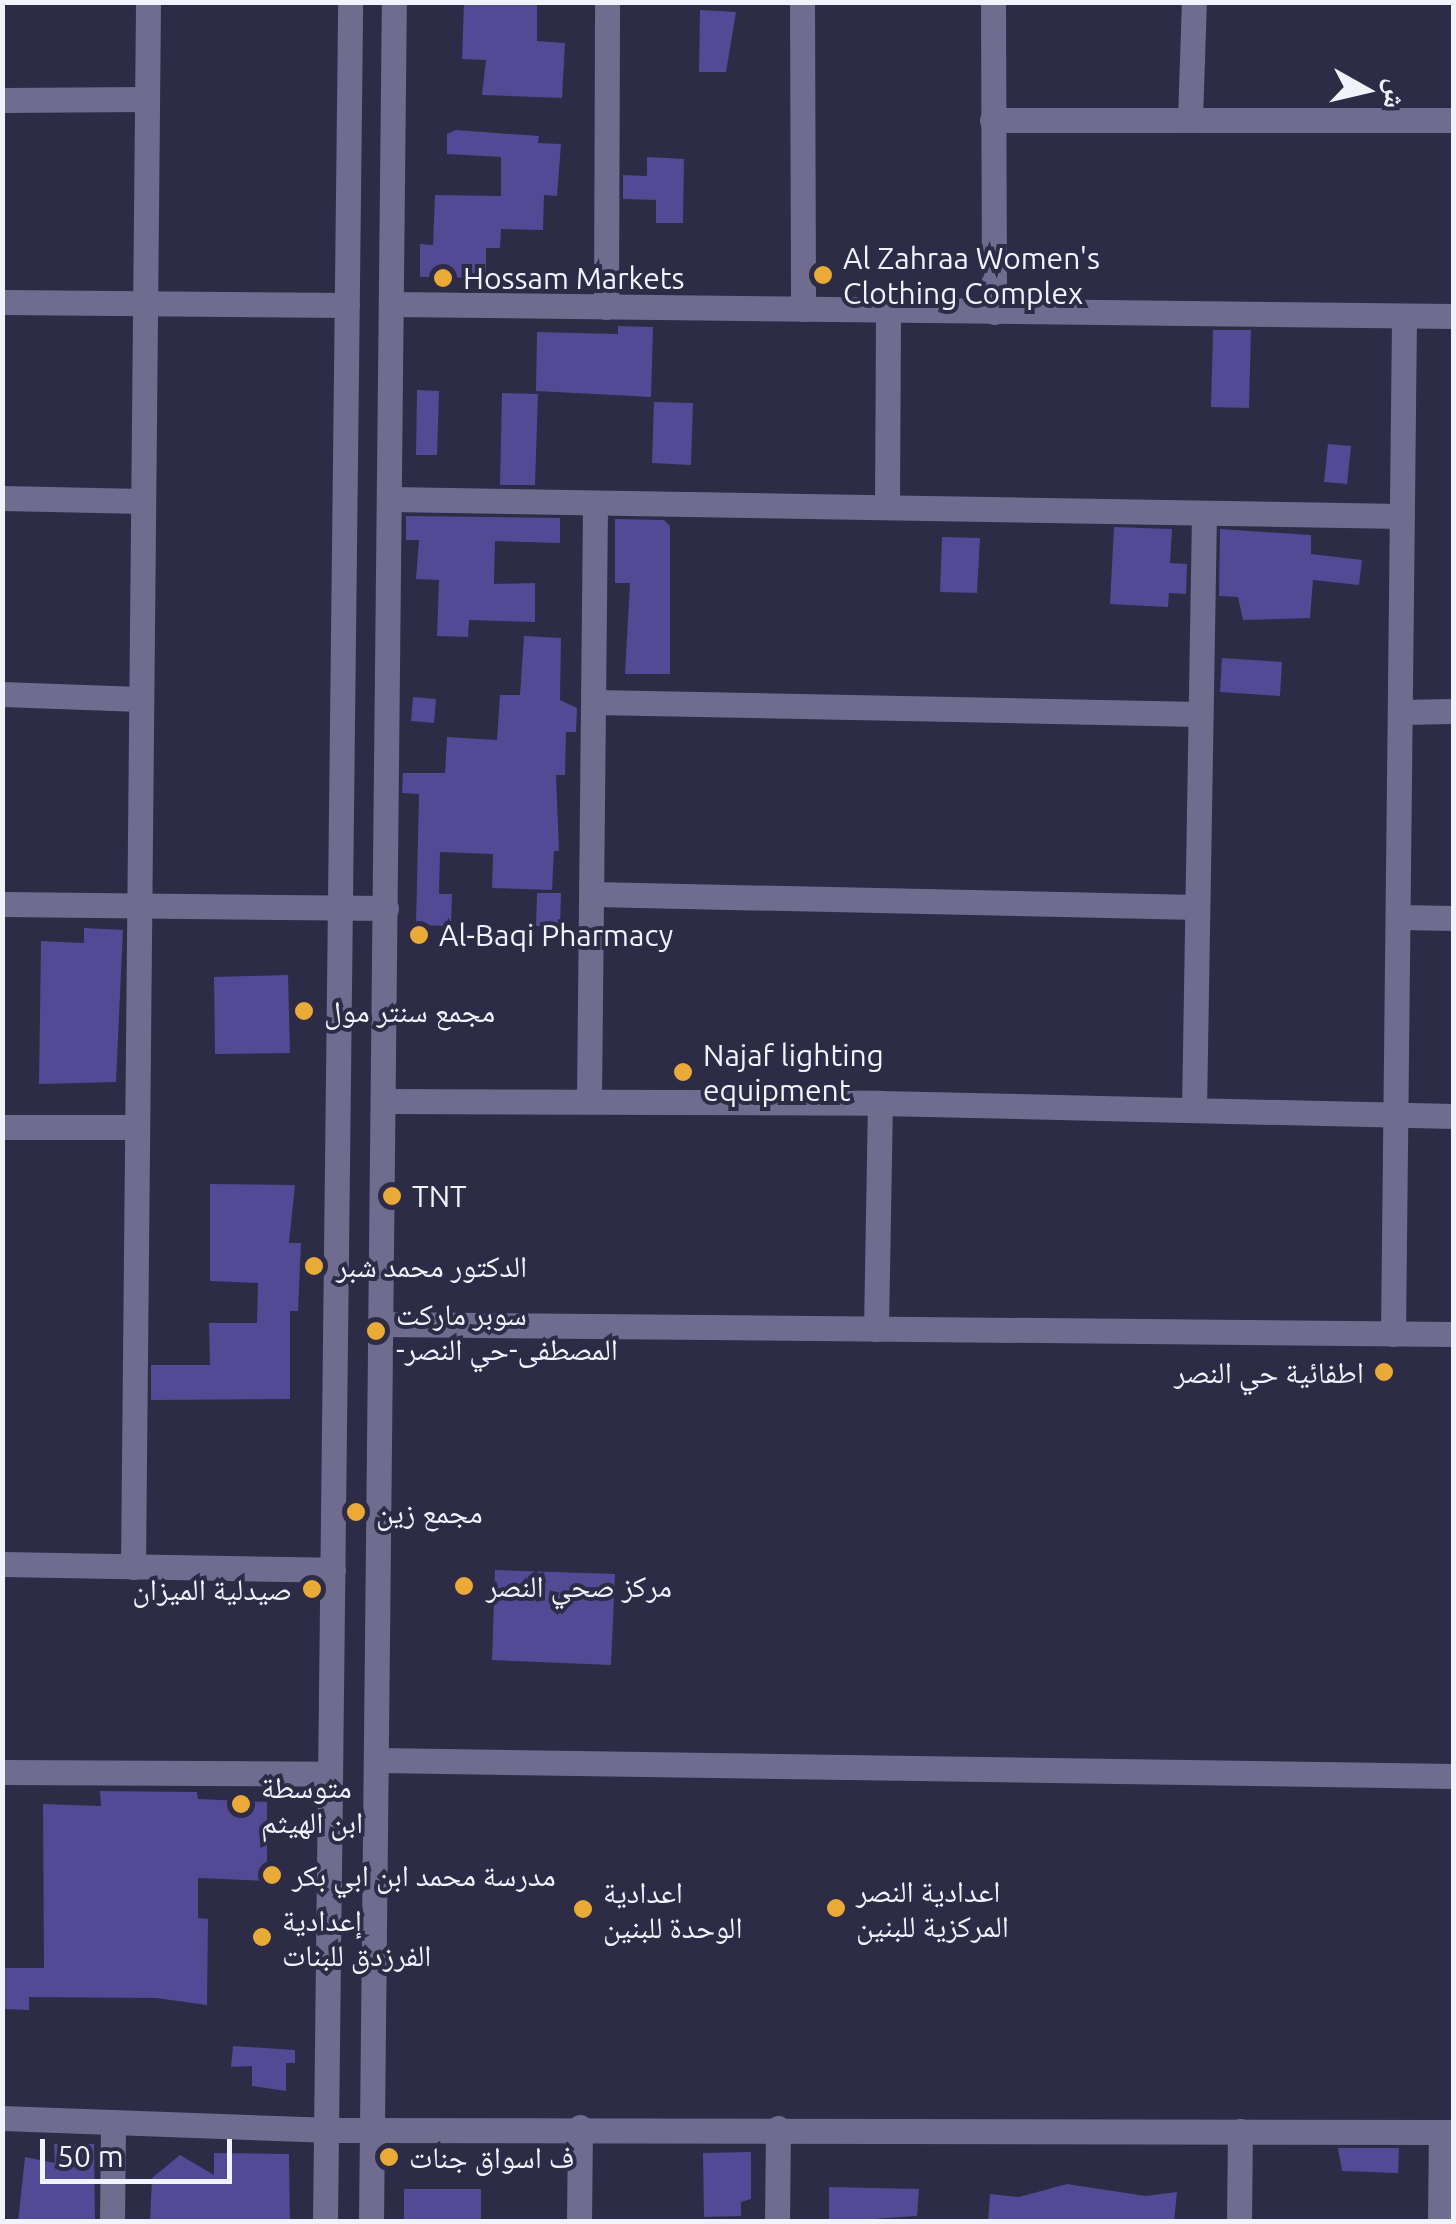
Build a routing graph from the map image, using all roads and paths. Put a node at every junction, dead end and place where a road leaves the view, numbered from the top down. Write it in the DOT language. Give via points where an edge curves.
graph roads {
  1 [pos="148,2"];
  2 [pos="350,2"];
  3 [pos="394,2"];
  4 [pos="607,2"];
  5 [pos="802,2"];
  6 [pos="994,2"];
  7 [pos="1194,2"];
  8 [pos="147,99"];
  9 [pos="2,100"];
  10 [pos="992,120"];
  11 [pos="1190,120"];
  12 [pos="1454,120"];
  13 [pos="2,302"];
  14 [pos="146,303"];
  15 [pos="392,304"];
  16 [pos="347,305"];
  17 [pos="606,306"];
  18 [pos="803,309"];
  19 [pos="888,310"];
  20 [pos="994,312"];
  21 [pos="1404,316"];
  22 [pos="1454,316"];
  23 [pos="2,498"];
  24 [pos="390,499"];
  25 [pos="143,500"];
  26 [pos="595,503"];
  27 [pos="887,507"];
  28 [pos="1204,512"];
  29 [pos="1402,516"];
  30 [pos="2,694"];
  31 [pos="140,699"];
  32 [pos="594,702"];
  33 [pos="1454,711"];
  34 [pos="1400,712"];
  35 [pos="1200,714"];
  36 [pos="342,862"];
  37 [pos="387,868"];
  38 [pos="593,894"];
  39 [pos="2,904"];
  40 [pos="137,907"];
  41 [pos="1197,907"];
  42 [pos="342,908"];
  43 [pos="386,908"];
  44 [pos="1398,918"];
  45 [pos="1454,918"];
  46 [pos="386,974"];
  47 [pos="341,978"];
  48 [pos="589,1099"];
  49 [pos="384,1101"];
  50 [pos="880,1103"];
  51 [pos="1194,1110"];
  52 [pos="1396,1116"];
  53 [pos="1454,1116"];
  54 [pos="2,1127"];
  55 [pos="136,1127"];
  56 [pos="381,1324"];
  57 [pos="876,1329"];
  58 [pos="1393,1334"];
  59 [pos="1454,1334"];
  60 [pos="2,1564"];
  61 [pos="133,1567"];
  62 [pos="333,1570"];
  63 [pos="376,1760"];
  64 [pos="2,1772"];
  65 [pos="330,1774"];
  66 [pos="1454,1776"];
  67 [pos="326,2062"];
  68 [pos="372,2064"];
  69 [pos="2,2118"];
  70 [pos="113,2122"];
  71 [pos="580,2127"];
  72 [pos="372,2128"];
  73 [pos="778,2128"];
  74 [pos="326,2130"];
  75 [pos="1240,2131"];
  76 [pos="1447,2132"];
  77 [pos="326,2188"];
  78 [pos="371,2189"];
  79 [pos="112,2222"];
  80 [pos="325,2222"];
  81 [pos="371,2222"];
  82 [pos="579,2222"];
  83 [pos="777,2222"];
  84 [pos="1239,2222"];
  85 [pos="1440,2222"];
  1 -- 8 [label="street"];
  2 -- 16 [label="street"];
  3 -- 15 [label="street"];
  4 -- 17 [label="street"];
  5 -- 18 [label="street"];
  6 -- 10 [label="street"];
  7 -- 11 [label="street"];
  8 -- 9 [label="street"];
  8 -- 14 [label="street"];
  10 -- 11 [label="street"];
  10 -- 20 [label="street"];
  11 -- 12 [label="street"];
  13 -- 14 [label="street"];
  14 -- 16 [label="street"];
  14 -- 25 [label="street"];
  15 -- 17 [label="street"];
  15 -- 24 [label="street"];
  16 -- 36 [label="street"];
  17 -- 18 [label="street"];
  18 -- 19 [label="street"];
  19 -- 20 [label="street"];
  19 -- 27 [label="street"];
  20 -- 21 [label="street"];
  21 -- 22 [label="street"];
  21 -- 29 [label="street"];
  23 -- 25 [label="street"];
  24 -- 26 [label="street"];
  24 -- 37 [label="street"];
  25 -- 31 [label="street"];
  26 -- 27 [label="street"];
  26 -- 32 [label="street"];
  27 -- 28 [label="street"];
  28 -- 29 [label="street"];
  28 -- 35 [label="street"];
  29 -- 34 [label="street"];
  30 -- 31 [label="street"];
  31 -- 40 [label="street"];
  32 -- 35 [label="street"];
  32 -- 38 [label="street"];
  33 -- 34 [label="street"];
  34 -- 44 [label="street"];
  35 -- 41 [label="street"];
  36 -- 37 [label="street" via="364,877"];
  36 -- 42 [label="street"];
  37 -- 43 [label="street"];
  38 -- 41 [label="street"];
  38 -- 48 [label="street"];
  39 -- 40 [label="street"];
  40 -- 42 [label="street"];
  40 -- 55 [label="street"];
  41 -- 51 [label="street"];
  42 -- 43 [label="street"];
  42 -- 47 [label="street"];
  43 -- 46 [label="street"];
  44 -- 45 [label="street"];
  44 -- 52 [label="street"];
  46 -- 47 [label="street" via="362,964"];
  46 -- 49 [label="street"];
  47 -- 62 [label="street"];
  48 -- 49 [label="street"];
  48 -- 50 [label="street"];
  49 -- 56 [label="street"];
  50 -- 51 [label="street"];
  50 -- 57 [label="street"];
  51 -- 52 [label="street"];
  52 -- 53 [label="street"];
  52 -- 58 [label="street"];
  54 -- 55 [label="street"];
  55 -- 61 [label="street"];
  56 -- 57 [label="street"];
  56 -- 63 [label="street"];
  57 -- 58 [label="street"];
  58 -- 59 [label="street"];
  60 -- 61 [label="street"];
  61 -- 62 [label="street"];
  62 -- 65 [label="street"];
  63 -- 66 [label="street"];
  63 -- 68 [label="street"];
  64 -- 65 [label="street"];
  65 -- 67 [label="street"];
  67 -- 68 [label="street" via="348,2076"];
  67 -- 74 [label="street"];
  68 -- 72 [label="street"];
  69 -- 70 [label="street"];
  70 -- 74 [label="street"];
  70 -- 79 [label="street"];
  71 -- 72 [label="street"];
  71 -- 73 [label="street"];
  71 -- 82 [label="street"];
  72 -- 74 [label="street"];
  72 -- 78 [label="street"];
  73 -- 75 [label="street"];
  73 -- 83 [label="street"];
  74 -- 77 [label="street"];
  75 -- 76 [label="street"];
  75 -- 84 [label="street"];
  76 -- 85 [label="street"];
  77 -- 78 [label="street" via="348,2176"];
  77 -- 80 [label="street"];
  78 -- 81 [label="street"];
}
